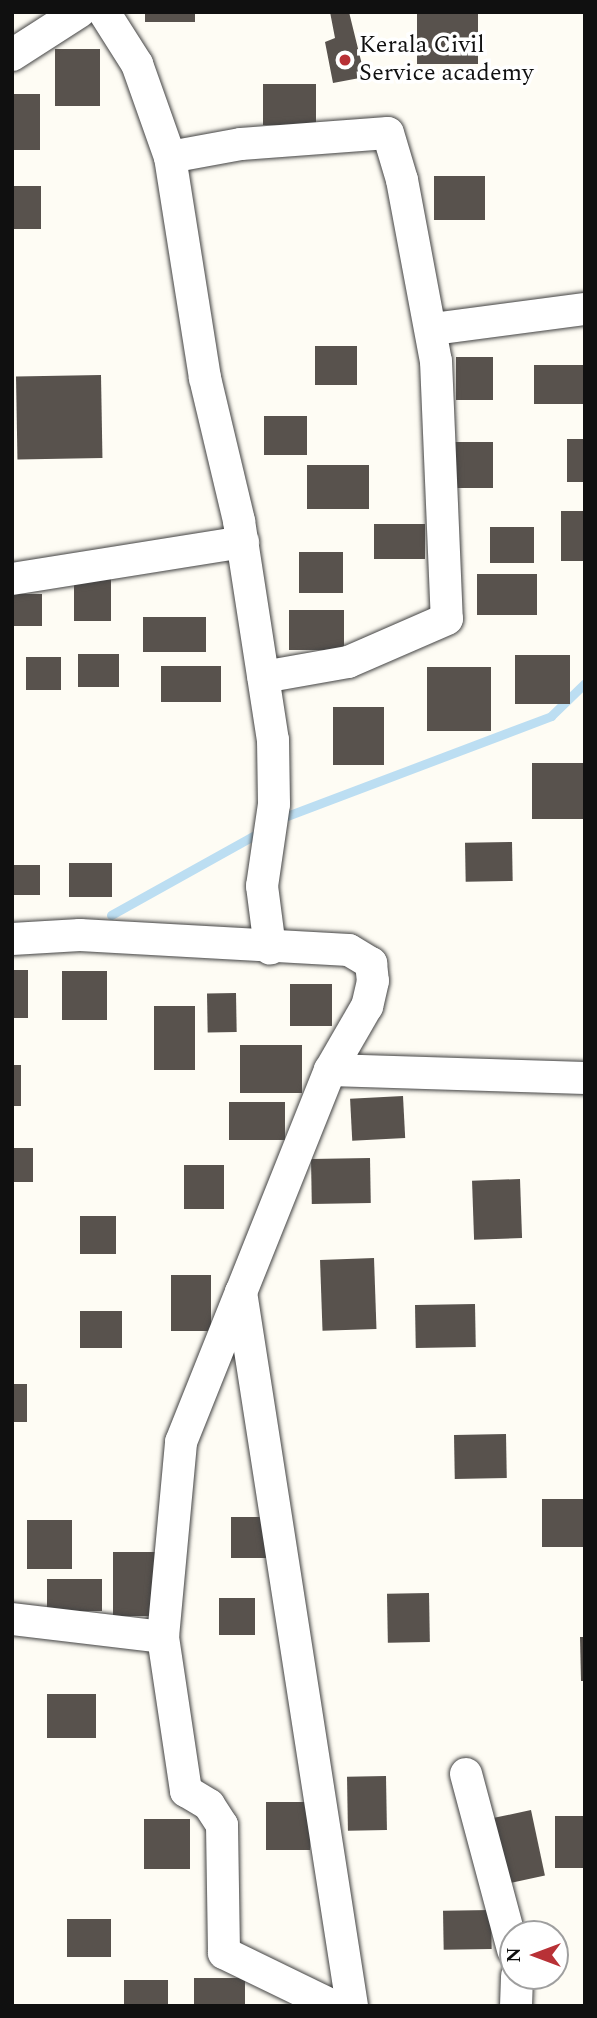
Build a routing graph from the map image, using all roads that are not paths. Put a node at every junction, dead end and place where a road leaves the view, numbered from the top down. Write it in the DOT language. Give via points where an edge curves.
graph roads {
  1 [pos="79,12"];
  2 [pos="104,12"];
  3 [pos="12,55"];
  4 [pos="170,158"];
  5 [pos="585,309"];
  6 [pos="433,329"];
  7 [pos="243,542"];
  8 [pos="12,579"];
  9 [pos="263,677"];
  10 [pos="12,939"];
  11 [pos="270,948"];
  12 [pos="330,1070"];
  13 [pos="585,1078"];
  14 [pos="241,1292"];
  15 [pos="12,1619"];
  16 [pos="163,1637"];
  17 [pos="466,1774"];
  18 [pos="505,1920"];
  19 [pos="333,2006"];
  20 [pos="352,2006"];
  1 -- 3 [label="street"];
  2 -- 4 [label="street" via="137,64"];
  4 -- 6 [label="street" via="241,144 388,133"];
  4 -- 7 [label="street" via="205,378"];
  5 -- 6 [label="street"];
  6 -- 9 [label="street" via="447,619 348,662"];
  7 -- 8 [label="street"];
  7 -- 9 [label="street"];
  9 -- 11 [label="street" via="273,740 274,804 262,886"];
  10 -- 11 [label="street" via="80,935"];
  11 -- 12 [label="street" via="349,950 371,963 367,1006"];
  12 -- 13 [label="street"];
  12 -- 14 [label="street"];
  14 -- 16 [label="street" via="181,1442"];
  14 -- 20 [label="street"];
  15 -- 16 [label="street"];
  16 -- 19 [label="street" via="186,1791 209,1805 222,1825 224,1953"];
  17 -- 18 [label="street"];
}
